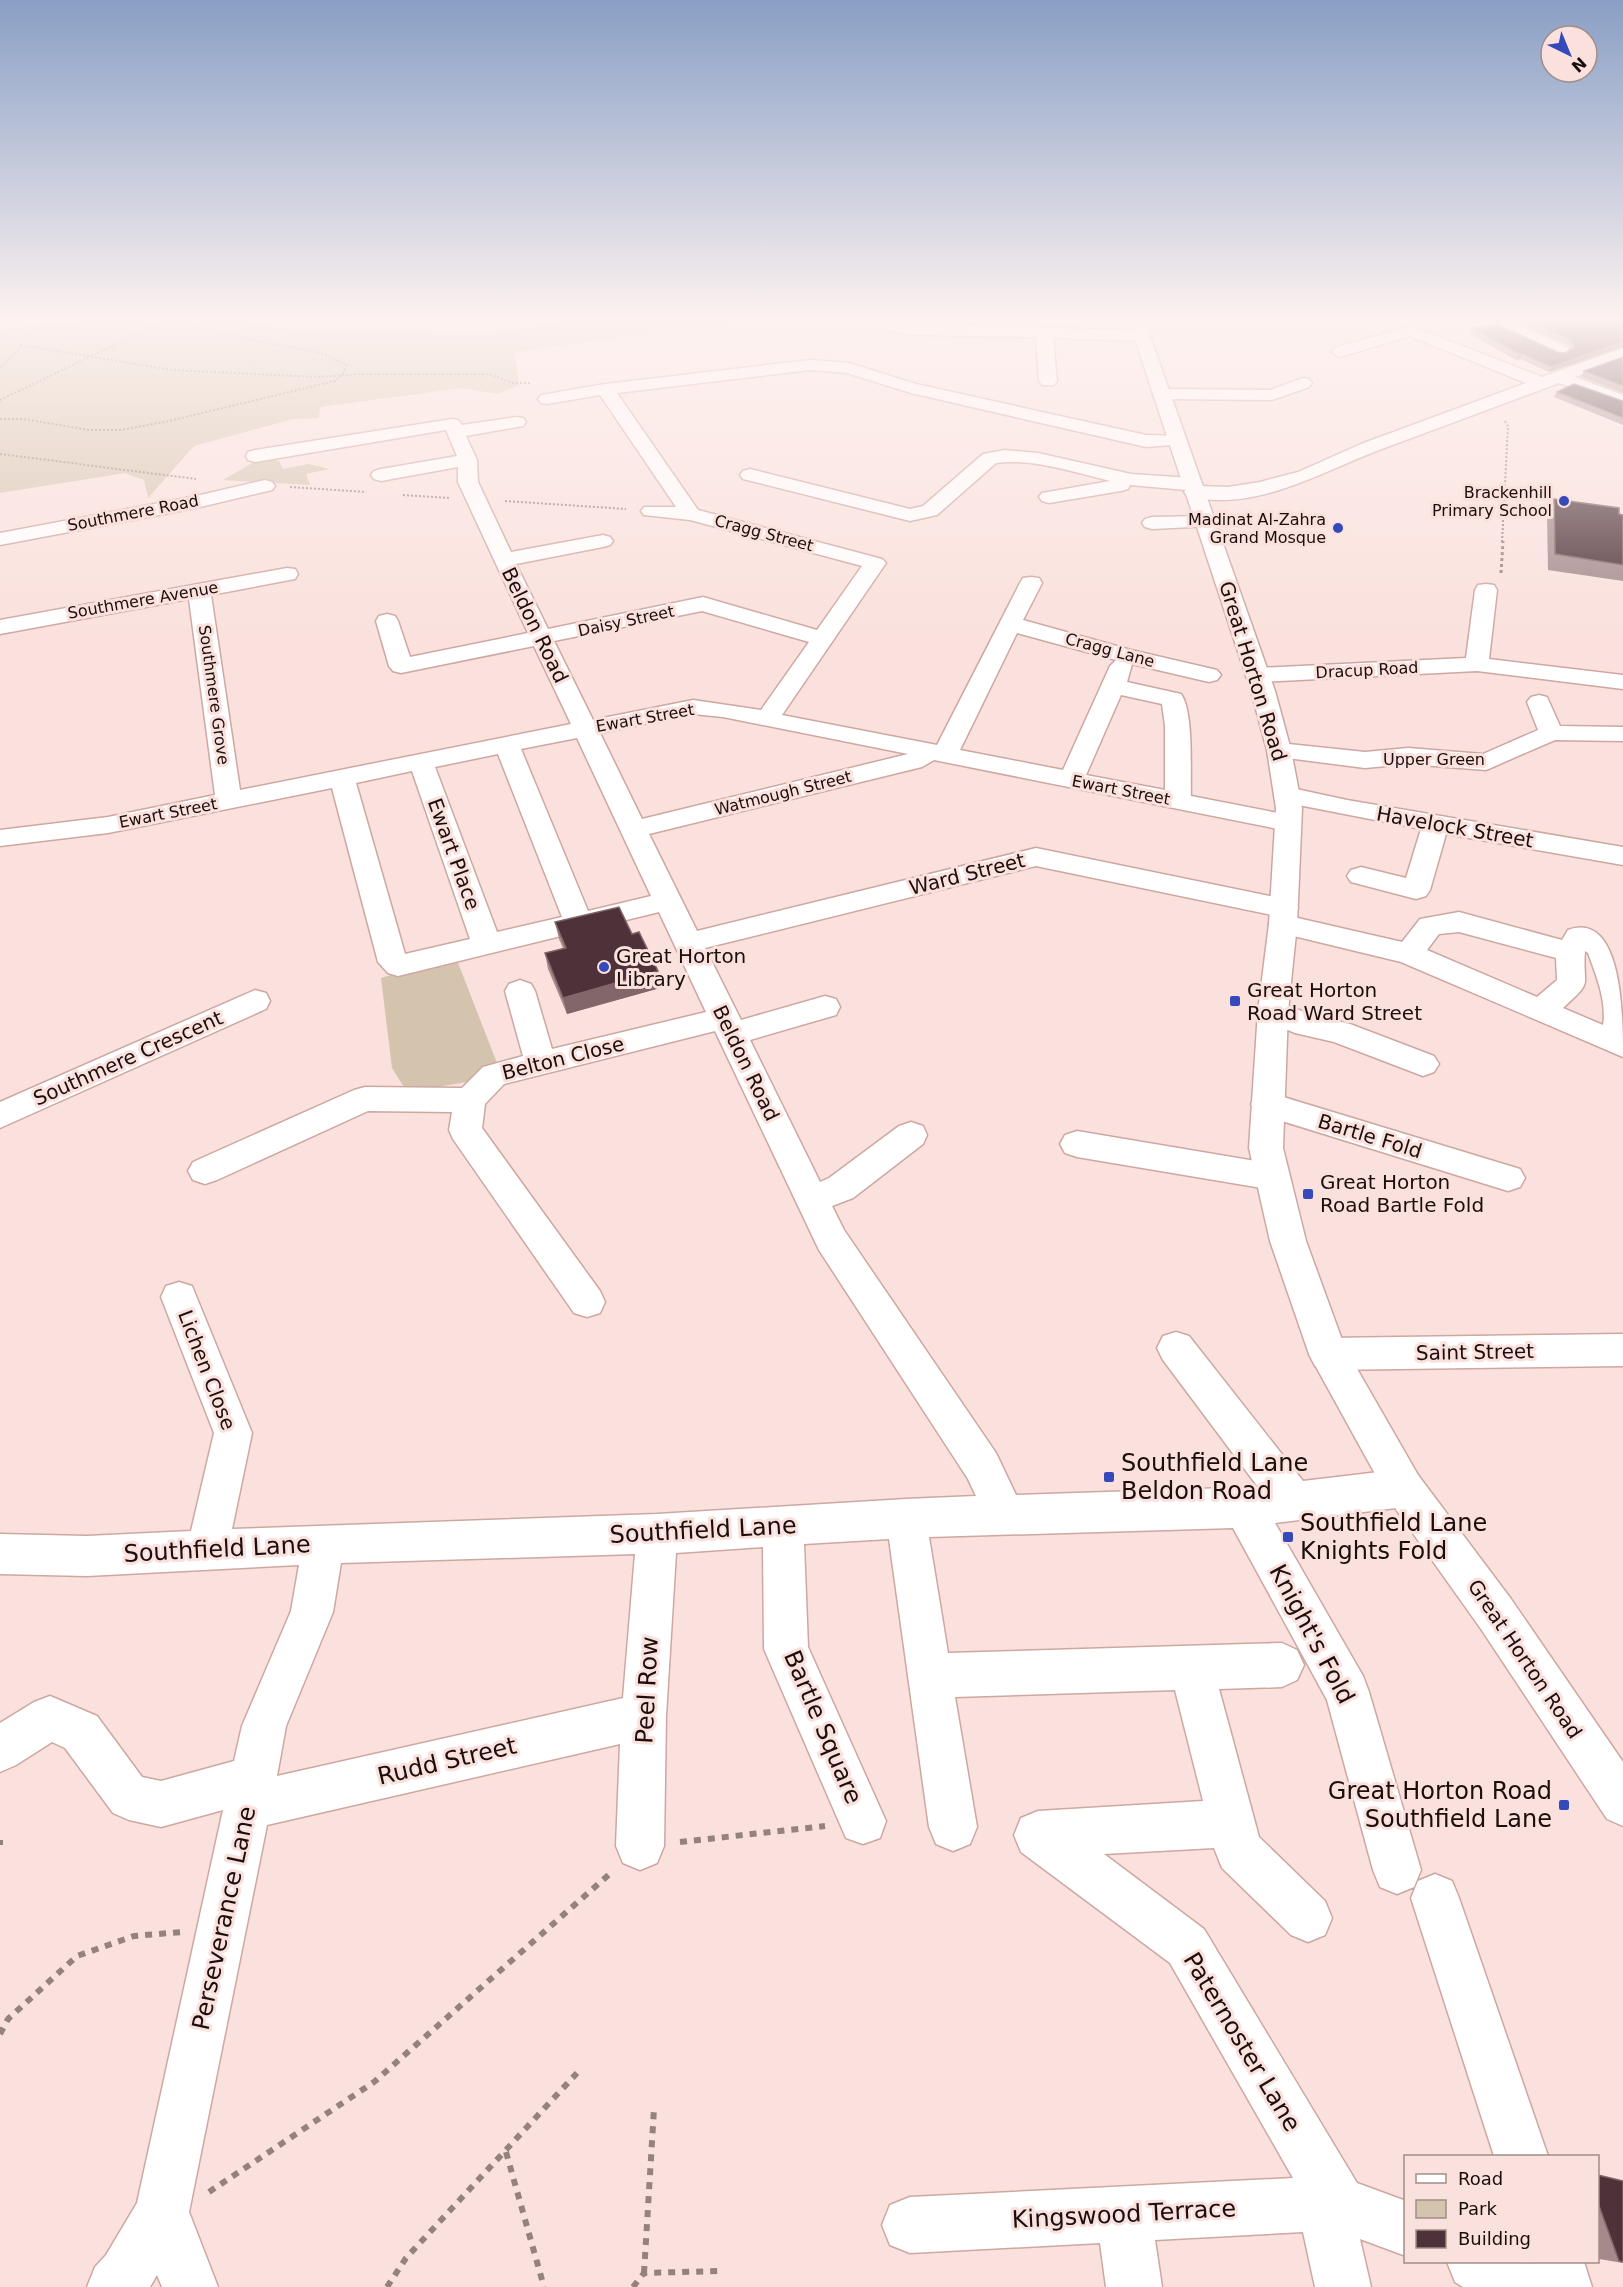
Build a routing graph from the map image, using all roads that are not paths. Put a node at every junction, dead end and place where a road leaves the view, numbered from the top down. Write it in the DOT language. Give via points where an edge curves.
graph roads {
  1 [pos="448,425"];
  2 [pos="452,425"];
  3 [pos="500,425"];
  4 [pos="630,425"];
  5 [pos="1074,425"];
  6 [pos="1172,425"];
  7 [pos="1430,425"];
  8 [pos="454,432"];
  9 [pos="1177,440"];
  10 [pos="255,456"];
  11 [pos="468,460"];
  12 [pos="381,475"];
  13 [pos="750,475"];
  14 [pos="1144,482"];
  15 [pos="265,486"];
  16 [pos="1192,488"];
  17 [pos="1050,497"];
  18 [pos="651,511"];
  19 [pos="691,514"];
  20 [pos="1205,522"];
  21 [pos="1152,523"];
  22 [pos="0,539"];
  23 [pos="603,541"];
  24 [pos="504,560"];
  25 [pos="286,574"];
  26 [pos="1031,583"];
  27 [pos="200,590"];
  28 [pos="1486,590"];
  29 [pos="387,621"];
  30 [pos="1011,624"];
  31 [pos="0,627"];
  32 [pos="542,638"];
  33 [pos="822,639"];
  34 [pos="1126,656"];
  35 [pos="1477,664"];
  36 [pos="1209,675"];
  37 [pos="1251,681"];
  38 [pos="1623,681"];
  39 [pos="1113,686"];
  40 [pos="1539,702"];
  41 [pos="767,718"];
  42 [pos="586,729"];
  43 [pos="1551,733"];
  44 [pos="1623,734"];
  45 [pos="507,745"];
  46 [pos="1279,750"];
  47 [pos="938,753"];
  48 [pos="421,762"];
  49 [pos="342,778"];
  50 [pos="1071,780"];
  51 [pos="229,801"];
  52 [pos="1178,801"];
  53 [pos="1287,809"];
  54 [pos="1436,824"];
  55 [pos="634,829"];
  56 [pos="0,838"];
  57 [pos="1623,855"];
  58 [pos="1361,876"];
  59 [pos="668,901"];
  60 [pos="1283,916"];
  61 [pos="579,923"];
  62 [pos="688,943"];
  63 [pos="487,945"];
  64 [pos="1570,952"];
  65 [pos="1409,954"];
  66 [pos="520,991"];
  67 [pos="255,1001"];
  68 [pos="825,1007"];
  69 [pos="1542,1010"];
  70 [pos="1273,1011"];
  71 [pos="728,1026"];
  72 [pos="1619,1044"];
  73 [pos="540,1063"];
  74 [pos="1423,1064"];
  75 [pos="470,1100"];
  76 [pos="1267,1104"];
  77 [pos="0,1116"];
  78 [pos="911,1135"];
  79 [pos="1077,1144"];
  80 [pos="205,1171"];
  81 [pos="1272,1177"];
  82 [pos="1508,1178"];
  83 [pos="811,1199"];
  84 [pos="179,1297"];
  85 [pos="587,1302"];
  86 [pos="1176,1348"];
  87 [pos="1328,1354"];
  88 [pos="1620,1356"];
  89 [pos="1404,1488"];
  90 [pos="1294,1502"];
  91 [pos="1244,1508"];
  92 [pos="1004,1515"];
  93 [pos="906,1518"];
  94 [pos="783,1525"];
  95 [pos="657,1534"];
  96 [pos="324,1544"];
  97 [pos="207,1550"];
  98 [pos="0,1554"];
  99 [pos="1282,1665"];
  100 [pos="1191,1668"];
  101 [pos="930,1676"];
  102 [pos="644,1716"];
  103 [pos="0,1749"];
  104 [pos="1618,1786"];
  105 [pos="252,1792"];
  106 [pos="863,1821"];
  107 [pos="1231,1823"];
  108 [pos="953,1827"];
  109 [pos="640,1846"];
  110 [pos="1308,1918"];
  111 [pos="1520,2155"];
  112 [pos="1331,2204"];
  113 [pos="162,2212"];
  114 [pos="1123,2214"];
  115 [pos="910,2225"];
  116 [pos="1404,2228"];
  117 [pos="1477,2263"];
  118 [pos="1556,2263"];
  119 [pos="115,2287"];
  120 [pos="190,2287"];
  121 [pos="1134,2287"];
  122 [pos="1342,2287"];
  123 [pos="1513,2287"];
  124 [pos="1564,2287"];
  1 -- 10 [label="street" via="287,457"];
  2 -- 8 [label="street"];
  3 -- 8 [label="street"];
  4 -- 19 [label="street"];
  5 -- 9 [label="street" via="1146,441"];
  6 -- 9 [label="street, Great Horton Road"];
  7 -- 16 [label="street" via="1305,476 1262,489 1228,493"];
  8 -- 11 [label="street, Beldon Road"];
  9 -- 16 [label="street, Great Horton Road"];
  11 -- 12 [label="street"];
  11 -- 24 [label="street, Beldon Road" via="468,482"];
  13 -- 14 [label="street" via="910,515 930,511 990,458 999,455"];
  14 -- 16 [label="street"];
  14 -- 17 [label="street"];
  15 -- 22 [label="street, Southmere Road"];
  16 -- 20 [label="street, Great Horton Road"];
  18 -- 19 [label="street, Cragg Street"];
  19 -- 33 [label="street, Cragg Street" via="875,564"];
  20 -- 21 [label="street"];
  20 -- 37 [label="street, Great Horton Road"];
  23 -- 24 [label="street"];
  24 -- 32 [label="street, Beldon Road"];
  25 -- 27 [label="street, Southmere Avenue"];
  26 -- 30 [label="street"];
  27 -- 31 [label="street, Southmere Avenue"];
  27 -- 51 [label="street, Southmere Grove"];
  28 -- 35 [label="street"];
  29 -- 32 [label="street, Daisy Street" via="401,666"];
  30 -- 34 [label="street, Cragg Lane"];
  30 -- 47 [label="street"];
  32 -- 33 [label="street, Daisy Street" via="703,604"];
  32 -- 42 [label="street, Beldon Road"];
  33 -- 41 [label="street"];
  34 -- 36 [label="street, Cragg Lane"];
  34 -- 39 [label="street"];
  35 -- 37 [label="street, Dracup Road"];
  35 -- 38 [label="street, Dracup Road"];
  37 -- 46 [label="street, Great Horton Road"];
  39 -- 50 [label="street"];
  39 -- 52 [label="street" via="1173,699"];
  40 -- 43 [label="street"];
  41 -- 42 [label="street, Ewart Street" via="693,707"];
  41 -- 47 [label="street, Ewart Street"];
  42 -- 45 [label="street, Ewart Street"];
  42 -- 55 [label="street, Beldon Road"];
  43 -- 44 [label="street"];
  43 -- 46 [label="street, Upper Green" via="1486,762 1408,756 1365,760"];
  45 -- 48 [label="street, Ewart Street"];
  45 -- 61 [label="street"];
  46 -- 53 [label="street, Great Horton Road"];
  47 -- 50 [label="street, Ewart Street"];
  47 -- 55 [label="street, Watmough Street"];
  48 -- 49 [label="street, Ewart Street"];
  48 -- 63 [label="street, Ewart Place"];
  49 -- 51 [label="street, Ewart Street"];
  49 -- 63 [label="street" via="395,964 405,965"];
  50 -- 52 [label="street, Ewart Street"];
  51 -- 56 [label="street, Ewart Street" via="108,825"];
  52 -- 53 [label="street, Ewart Street"];
  53 -- 54 [label="street, Havelock Street"];
  53 -- 60 [label="street, Great Horton Road"];
  54 -- 57 [label="street, Havelock Street"];
  54 -- 58 [label="street" via="1416,890"];
  55 -- 59 [label="street, Beldon Road"];
  59 -- 61 [label="street"];
  59 -- 62 [label="street, Beldon Road"];
  60 -- 62 [label="street, Ward Street" via="1036,857"];
  60 -- 65 [label="street, Ward Street"];
  60 -- 70 [label="street, Great Horton Road"];
  61 -- 63 [label="street"];
  62 -- 71 [label="street, Beldon Road"];
  64 -- 65 [label="street" via="1459,922 1430,926"];
  64 -- 69 [label="street" via="1572,983"];
  64 -- 72 [label="street" via="1578,938 1588,938 1601,948 1620,1015"];
  65 -- 69 [label="street, Ward Street"];
  66 -- 73 [label="street"];
  67 -- 77 [label="street, Southmere Crescent"];
  68 -- 71 [label="street, Belton Close"];
  69 -- 72 [label="street, Ward Street"];
  70 -- 74 [label="street"];
  70 -- 76 [label="street, Great Horton Road"];
  71 -- 73 [label="street, Belton Close"];
  71 -- 83 [label="street, Beldon Road"];
  73 -- 75 [label="street, Belton Close" via="494,1075"];
  75 -- 80 [label="street" via="365,1099"];
  75 -- 85 [label="street" via="465,1130"];
  76 -- 81 [label="street, Great Horton Road" via="1266,1148"];
  76 -- 82 [label="street, Bartle Fold"];
  78 -- 83 [label="street" via="841,1188"];
  79 -- 81 [label="street"];
  81 -- 87 [label="street, Great Horton Road" via="1288,1241"];
  83 -- 92 [label="street, Beldon Road" via="831,1240 982,1466"];
  84 -- 97 [label="street, Lichen Close" via="233,1432"];
  86 -- 90 [label="street"];
  87 -- 88 [label="street, Saint Street"];
  87 -- 89 [label="street, Great Horton Road"];
  89 -- 90 [label="street, Southfield Lane"];
  89 -- 104 [label="street, Great Horton Road"];
  90 -- 91 [label="street, Southfield Lane"];
  91 -- 92 [label="street, Southfield Lane"];
  91 -- 111 [label="street, Knight's Fold" via="1347,1692"];
  92 -- 93 [label="street, Southfield Lane"];
  93 -- 94 [label="street, Southfield Lane"];
  93 -- 101 [label="street"];
  94 -- 95 [label="street, Southfield Lane"];
  94 -- 106 [label="street, Bartle Square" via="786,1649"];
  95 -- 96 [label="street, Southfield Lane"];
  95 -- 102 [label="street, Peel Row"];
  96 -- 97 [label="street, Southfield Lane"];
  96 -- 105 [label="street, Perseverance Lane" via="312,1612 264,1726"];
  97 -- 98 [label="street, Southfield Lane" via="87,1556"];
  99 -- 100 [label="street"];
  100 -- 101 [label="street"];
  100 -- 107 [label="street"];
  101 -- 108 [label="street"];
  102 -- 105 [label="street, Rudd Street"];
  102 -- 109 [label="street, Peel Row"];
  103 -- 105 [label="street, Rudd Street" via="50,1718 81,1732 129,1797 161,1804"];
  105 -- 113 [label="street, Perseverance Lane"];
  107 -- 110 [label="street" via="1239,1851"];
  107 -- 112 [label="street, Paternoster Lane" via="1038,1835 1187,1946"];
  112 -- 114 [label="street, Kingswood Terrace"];
  112 -- 116 [label="street"];
  112 -- 122 [label="street, Paternoster Lane"];
  113 -- 119 [label="street, Perseverance Lane"];
  113 -- 120 [label="street"];
  114 -- 115 [label="street, Kingswood Terrace"];
  114 -- 121 [label="street"];
  117 -- 123 [label="street"];
  118 -- 124 [label="street"];
}
